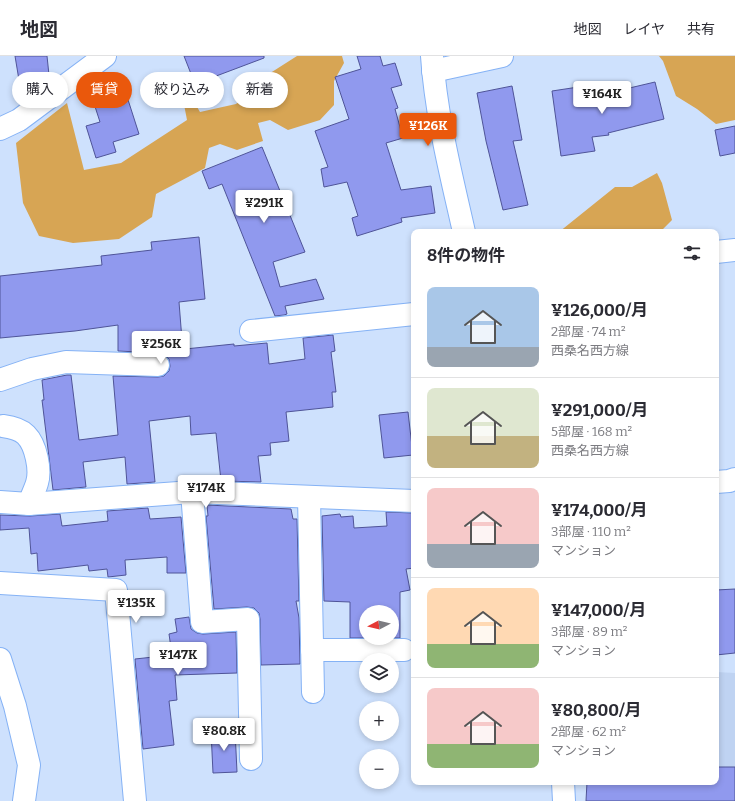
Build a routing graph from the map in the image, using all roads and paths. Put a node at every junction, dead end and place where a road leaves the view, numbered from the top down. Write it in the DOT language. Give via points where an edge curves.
graph roads {
  1 [pos="105,56"];
  2 [pos="502,56"];
  3 [pos="433,64"];
  4 [pos="0,129"];
  5 [pos="463,229"];
  6 [pos="735,250"];
  7 [pos="719,252"];
  8 [pos="411,314"];
  9 [pos="251,331"];
  10 [pos="158,365"];
  11 [pos="0,380"];
  12 [pos="3,426"];
  13 [pos="735,479"];
  14 [pos="719,482"];
  15 [pos="192,492"];
  16 [pos="309,497"];
  17 [pos="411,501"];
  18 [pos="0,502"];
  19 [pos="29,504"];
  20 [pos="0,583"];
  21 [pos="312,650"];
  22 [pos="404,650"];
  23 [pos="0,659"];
  24 [pos="313,692"];
  25 [pos="251,759"];
  26 [pos="563,785"];
  27 [pos="24,801"];
  28 [pos="135,801"];
  29 [pos="564,801"];
  1 -- 4 [label="street" via="20,120"];
  2 -- 3 [label="street"];
  3 -- 5 [label="street" via="436,97"];
  6 -- 7 [label="street"];
  8 -- 9 [label="street"];
  10 -- 11 [label="street" via="66,362"];
  12 -- 19 [label="street" via="14,427 26,435 34,447 38,482"];
  13 -- 14 [label="street"];
  15 -- 16 [label="street"];
  15 -- 19 [label="street"];
  15 -- 25 [label="street" via="202,622 248,618"];
  16 -- 17 [label="street"];
  16 -- 21 [label="street"];
  18 -- 19 [label="street"];
  20 -- 28 [label="street" via="116,590"];
  21 -- 22 [label="street"];
  21 -- 24 [label="street"];
  23 -- 27 [label="street" via="15,706 29,765"];
  26 -- 29 [label="street"];
}
